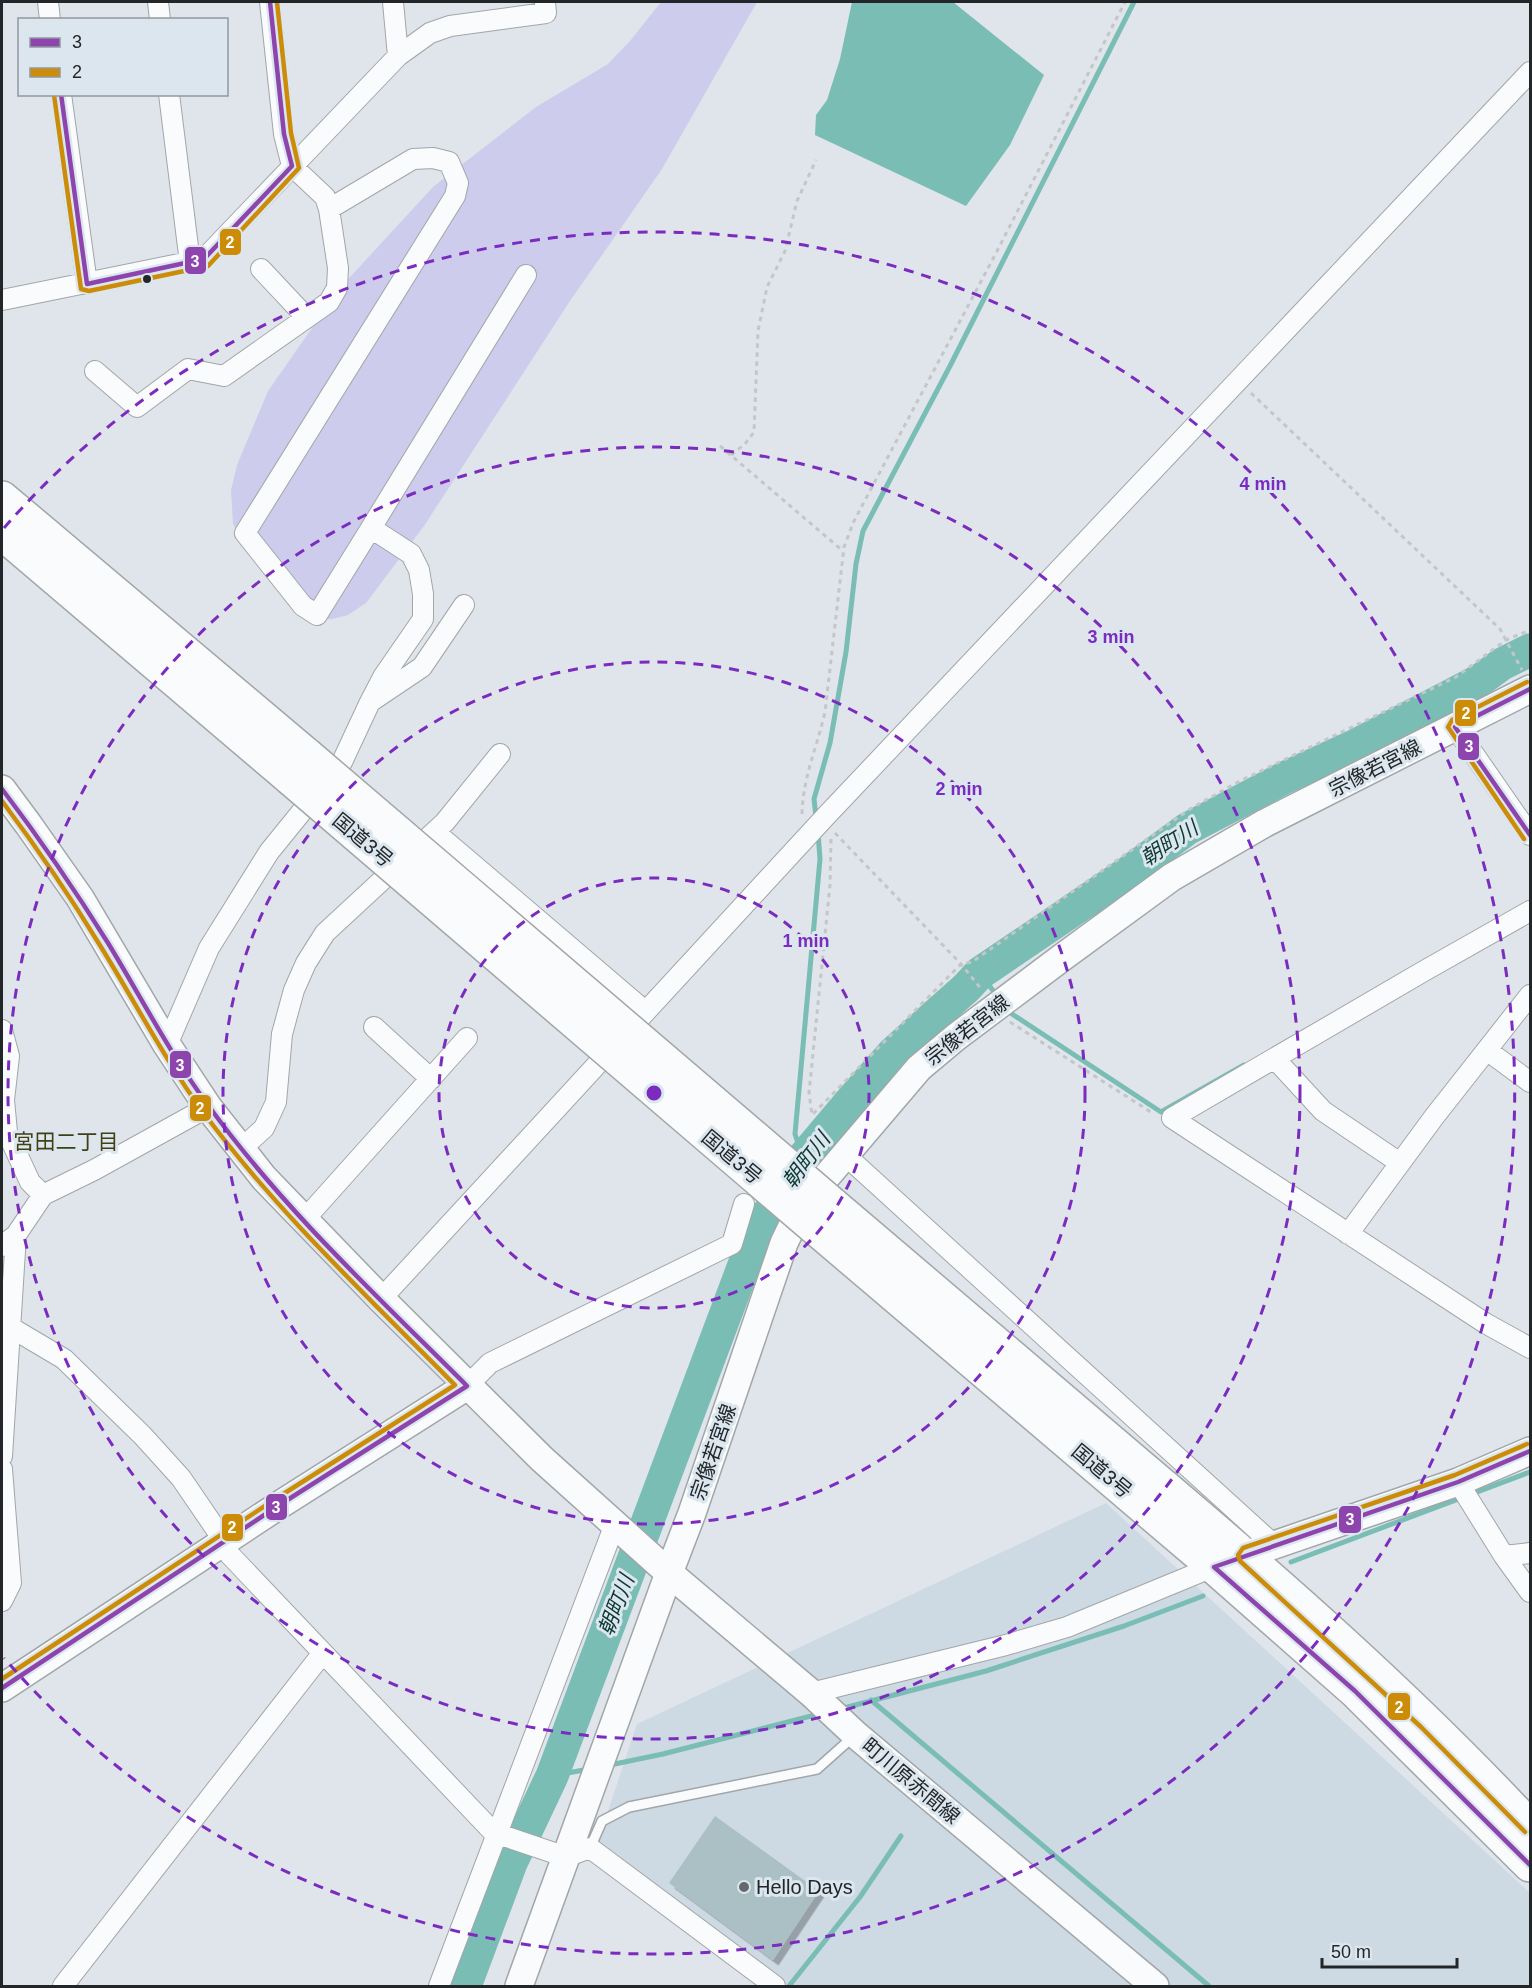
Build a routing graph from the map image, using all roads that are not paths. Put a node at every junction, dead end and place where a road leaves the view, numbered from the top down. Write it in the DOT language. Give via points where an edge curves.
graph roads {
  1 [pos="48,2"];
  2 [pos="158,2"];
  3 [pos="270,2"];
  4 [pos="393,2"];
  5 [pos="545,2"];
  6 [pos="50,18"];
  7 [pos="160,18"];
  8 [pos="398,56"];
  9 [pos="1530,72"];
  10 [pos="60,96"];
  11 [pos="169,96"];
  12 [pos="292,166"];
  13 [pos="329,209"];
  14 [pos="190,263"];
  15 [pos="261,269"];
  16 [pos="526,275"];
  17 [pos="87,284"];
  18 [pos="2,300"];
  19 [pos="306,317"];
  20 [pos="95,371"];
  21 [pos="2,498"];
  22 [pos="370,528"];
  23 [pos="2,533"];
  24 [pos="464,605"];
  25 [pos="1528,682"];
  26 [pos="370,702"];
  27 [pos="1455,727"];
  28 [pos="500,754"];
  29 [pos="298,767"];
  30 [pos="2,789"];
  31 [pos="435,832"];
  32 [pos="1530,835"];
  33 [pos="1530,911"];
  34 [pos="1530,995"];
  35 [pos="645,1011"];
  36 [pos="374,1027"];
  37 [pos="2,1030"];
  38 [pos="467,1038"];
  39 [pos="167,1045"];
  40 [pos="1488,1051"];
  41 [pos="1275,1059"];
  42 [pos="431,1079"];
  43 [pos="1530,1082"];
  44 [pos="208,1107"];
  45 [pos="241,1149"];
  46 [pos="844,1154"];
  47 [pos="1400,1163"];
  48 [pos="44,1195"];
  49 [pos="744,1204"];
  50 [pos="822,1215"];
  51 [pos="304,1220"];
  52 [pos="1348,1234"];
  53 [pos="9,1240"];
  54 [pos="381,1299"];
  55 [pos="10,1327"];
  56 [pos="1530,1348"];
  57 [pos="467,1386"];
  58 [pos="1530,1451"];
  59 [pos="2,1456"];
  60 [pos="2,1469"];
  61 [pos="1458,1482"];
  62 [pos="615,1524"];
  63 [pos="224,1541"];
  64 [pos="1259,1550"];
  65 [pos="1530,1553"];
  66 [pos="1504,1556"];
  67 [pos="1214,1567"];
  68 [pos="669,1573"];
  69 [pos="1530,1592"];
  70 [pos="2,1601"];
  71 [pos="322,1654"];
  72 [pos="2,1688"];
  73 [pos="811,1693"];
  74 [pos="856,1735"];
  75 [pos="1530,1827"];
  76 [pos="497,1834"];
  77 [pos="567,1852"];
  78 [pos="1530,1865"];
  79 [pos="63,1986"];
  80 [pos="439,1986"];
  81 [pos="519,1986"];
  82 [pos="775,1986"];
  83 [pos="1155,1986"];
  1 -- 6 [label="street"];
  2 -- 7 [label="street"];
  3 -- 12 [label="street" via="284,134"];
  4 -- 8 [label="street"];
  5 -- 8 [label="street" via="546,13 450,26 430,33"];
  8 -- 12 [label="street"];
  9 -- 35 [label="street"];
  10 -- 17 [label="street"];
  11 -- 14 [label="street"];
  12 -- 13 [label="street" via="325,197"];
  12 -- 14 [label="street" via="204,259"];
  13 -- 19 [label="street" via="338,268 337,288 329,302"];
  13 -- 22 [label="street" via="412,159 449,162 458,183 455,196 245,533 303,606 317,615"];
  14 -- 17 [label="street"];
  15 -- 19 [label="street"];
  16 -- 22 [label="street"];
  17 -- 18 [label="street"];
  19 -- 20 [label="street" via="224,376 188,369 137,407"];
  21 -- 29 [label="highway, 国道3号"];
  22 -- 26 [label="street" via="411,554 419,570 423,594 423,619"];
  23 -- 29 [label="highway, 国道3号"];
  24 -- 26 [label="street" via="422,667"];
  25 -- 27 [label="main road, 宗像若宮線"];
  26 -- 39 [label="street" via="342,762 269,852 209,948"];
  27 -- 32 [label="street"];
  27 -- 46 [label="main road, 宗像若宮線" via="1265,823 1172,877 919,1068"];
  28 -- 31 [label="street"];
  29 -- 50 [label="highway, 国道3号, bridge"];
  30 -- 39 [label="main road" via="80,898"];
  31 -- 35 [label="street"];
  31 -- 45 [label="street" via="325,933 306,963 282,1034 276,1102 264,1128"];
  33 -- 41 [label="street"];
  34 -- 40 [label="street"];
  35 -- 54 [label="street"];
  36 -- 42 [label="street"];
  37 -- 48 [label="street" via="9,1056 4,1100 7,1132 30,1182"];
  38 -- 42 [label="street"];
  39 -- 44 [label="main road"];
  40 -- 43 [label="street"];
  40 -- 47 [label="street"];
  41 -- 47 [label="street" via="1323,1111"];
  41 -- 52 [label="street" via="1172,1119"];
  42 -- 51 [label="street"];
  44 -- 45 [label="main road"];
  44 -- 48 [label="street"];
  45 -- 51 [label="main road"];
  46 -- 64 [label="street"];
  46 -- 68 [label="main road, 宗像若宮線" via="810,1196 784,1243"];
  47 -- 52 [label="street"];
  48 -- 53 [label="street"];
  49 -- 57 [label="street" via="732,1244 490,1363"];
  50 -- 64 [label="highway, 国道3号"];
  50 -- 67 [label="highway, 国道3号"];
  51 -- 54 [label="main road"];
  52 -- 56 [label="street"];
  53 -- 55 [label="street"];
  54 -- 57 [label="main road"];
  55 -- 59 [label="street"];
  55 -- 63 [label="street" via="64,1359 143,1436 181,1479"];
  57 -- 62 [label="main road"];
  57 -- 63 [label="main road"];
  58 -- 61 [label="main road"];
  60 -- 70 [label="street" via="11,1583"];
  61 -- 64 [label="main road"];
  61 -- 66 [label="street"];
  62 -- 68 [label="main road"];
  62 -- 76 [label="street"];
  63 -- 71 [label="street" via="230,1555"];
  63 -- 72 [label="main road"];
  64 -- 67 [label="street"];
  64 -- 75 [label="highway, 国道3号"];
  65 -- 66 [label="street"];
  66 -- 69 [label="street"];
  67 -- 73 [label="street" via="1067,1627"];
  67 -- 78 [label="highway, 国道3号" via="1355,1690"];
  68 -- 73 [label="main road, 町川原赤間線"];
  68 -- 77 [label="main road, 宗像若宮線"];
  71 -- 76 [label="street"];
  71 -- 79 [label="street"];
  73 -- 74 [label="main road, 町川原赤間線"];
  74 -- 77 [label="lane" via="818,1769 629,1807 602,1821"];
  74 -- 83 [label="main road, 町川原赤間線"];
  76 -- 77 [label="street"];
  76 -- 80 [label="street"];
  77 -- 81 [label="main road, 宗像若宮線"];
  77 -- 82 [label="street"];
}
